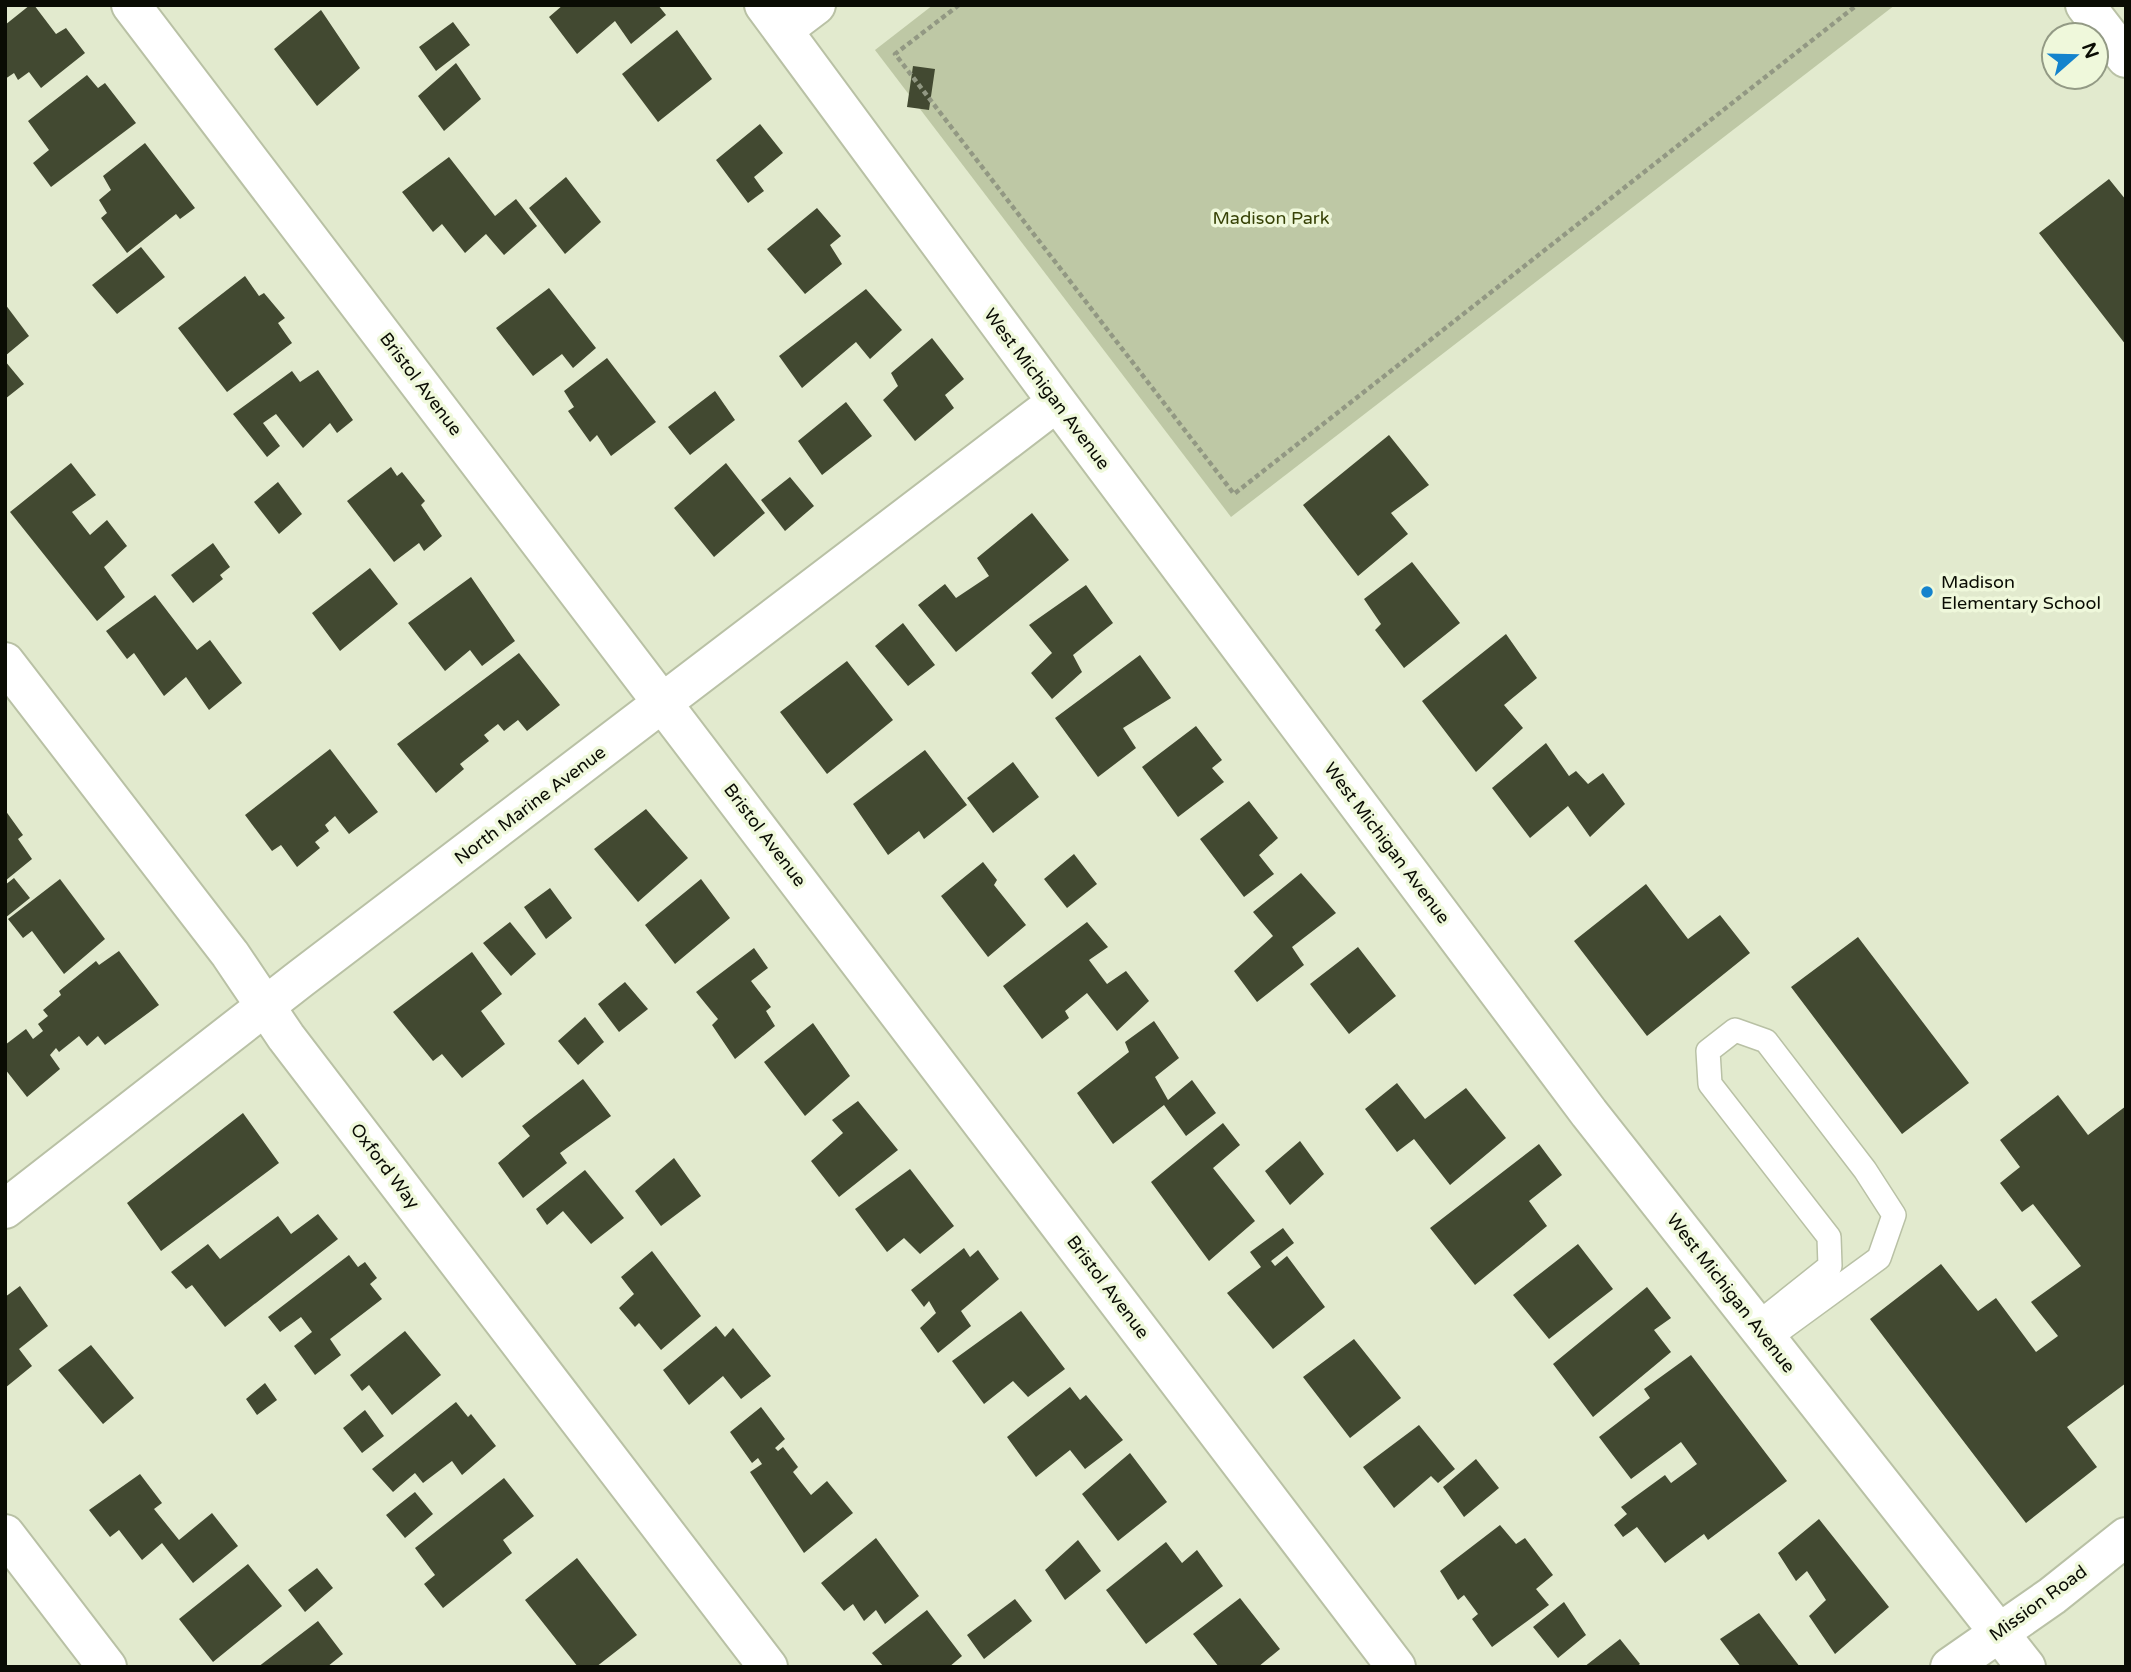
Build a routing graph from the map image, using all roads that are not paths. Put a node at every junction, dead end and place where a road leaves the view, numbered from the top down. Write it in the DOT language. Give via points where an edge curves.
graph roads {
  1 [pos="131,5"];
  2 [pos="816,5"];
  3 [pos="2085,5"];
  4 [pos="774,18"];
  5 [pos="2126,58"];
  6 [pos="1057,402"];
  7 [pos="5,662"];
  8 [pos="664,702"];
  9 [pos="267,1007"];
  10 [pos="5,1209"];
  11 [pos="1762,1332"];
  12 [pos="5,1534"];
  13 [pos="2126,1537"];
  14 [pos="1999,1632"];
  15 [pos="107,1667"];
  16 [pos="768,1667"];
  17 [pos="1396,1667"];
  18 [pos="1950,1667"];
  19 [pos="2026,1667"];
  1 -- 8 [label="street, Bristol Avenue"];
  2 -- 4 [label="street"];
  3 -- 5 [label="street"];
  4 -- 6 [label="street, West Michigan Avenue"];
  6 -- 8 [label="street, North Marine Avenue"];
  6 -- 11 [label="street, West Michigan Avenue" via="1583,1105"];
  7 -- 9 [label="street, Oxford Way"];
  8 -- 9 [label="street, North Marine Avenue"];
  8 -- 17 [label="street, Bristol Avenue"];
  9 -- 10 [label="street, North Marine Avenue"];
  9 -- 16 [label="street, Oxford Way"];
  11 -- 11 [label="lane" via="1878,1258 1894,1215 1766,1041 1735,1030 1708,1051 1710,1084 1829,1237 1830,1266"];
  11 -- 14 [label="street, West Michigan Avenue"];
  12 -- 15 [label="street"];
  13 -- 14 [label="street, Mission Road"];
  14 -- 18 [label="street, Mission Road"];
  14 -- 19 [label="street, West Michigan Avenue"];
}
